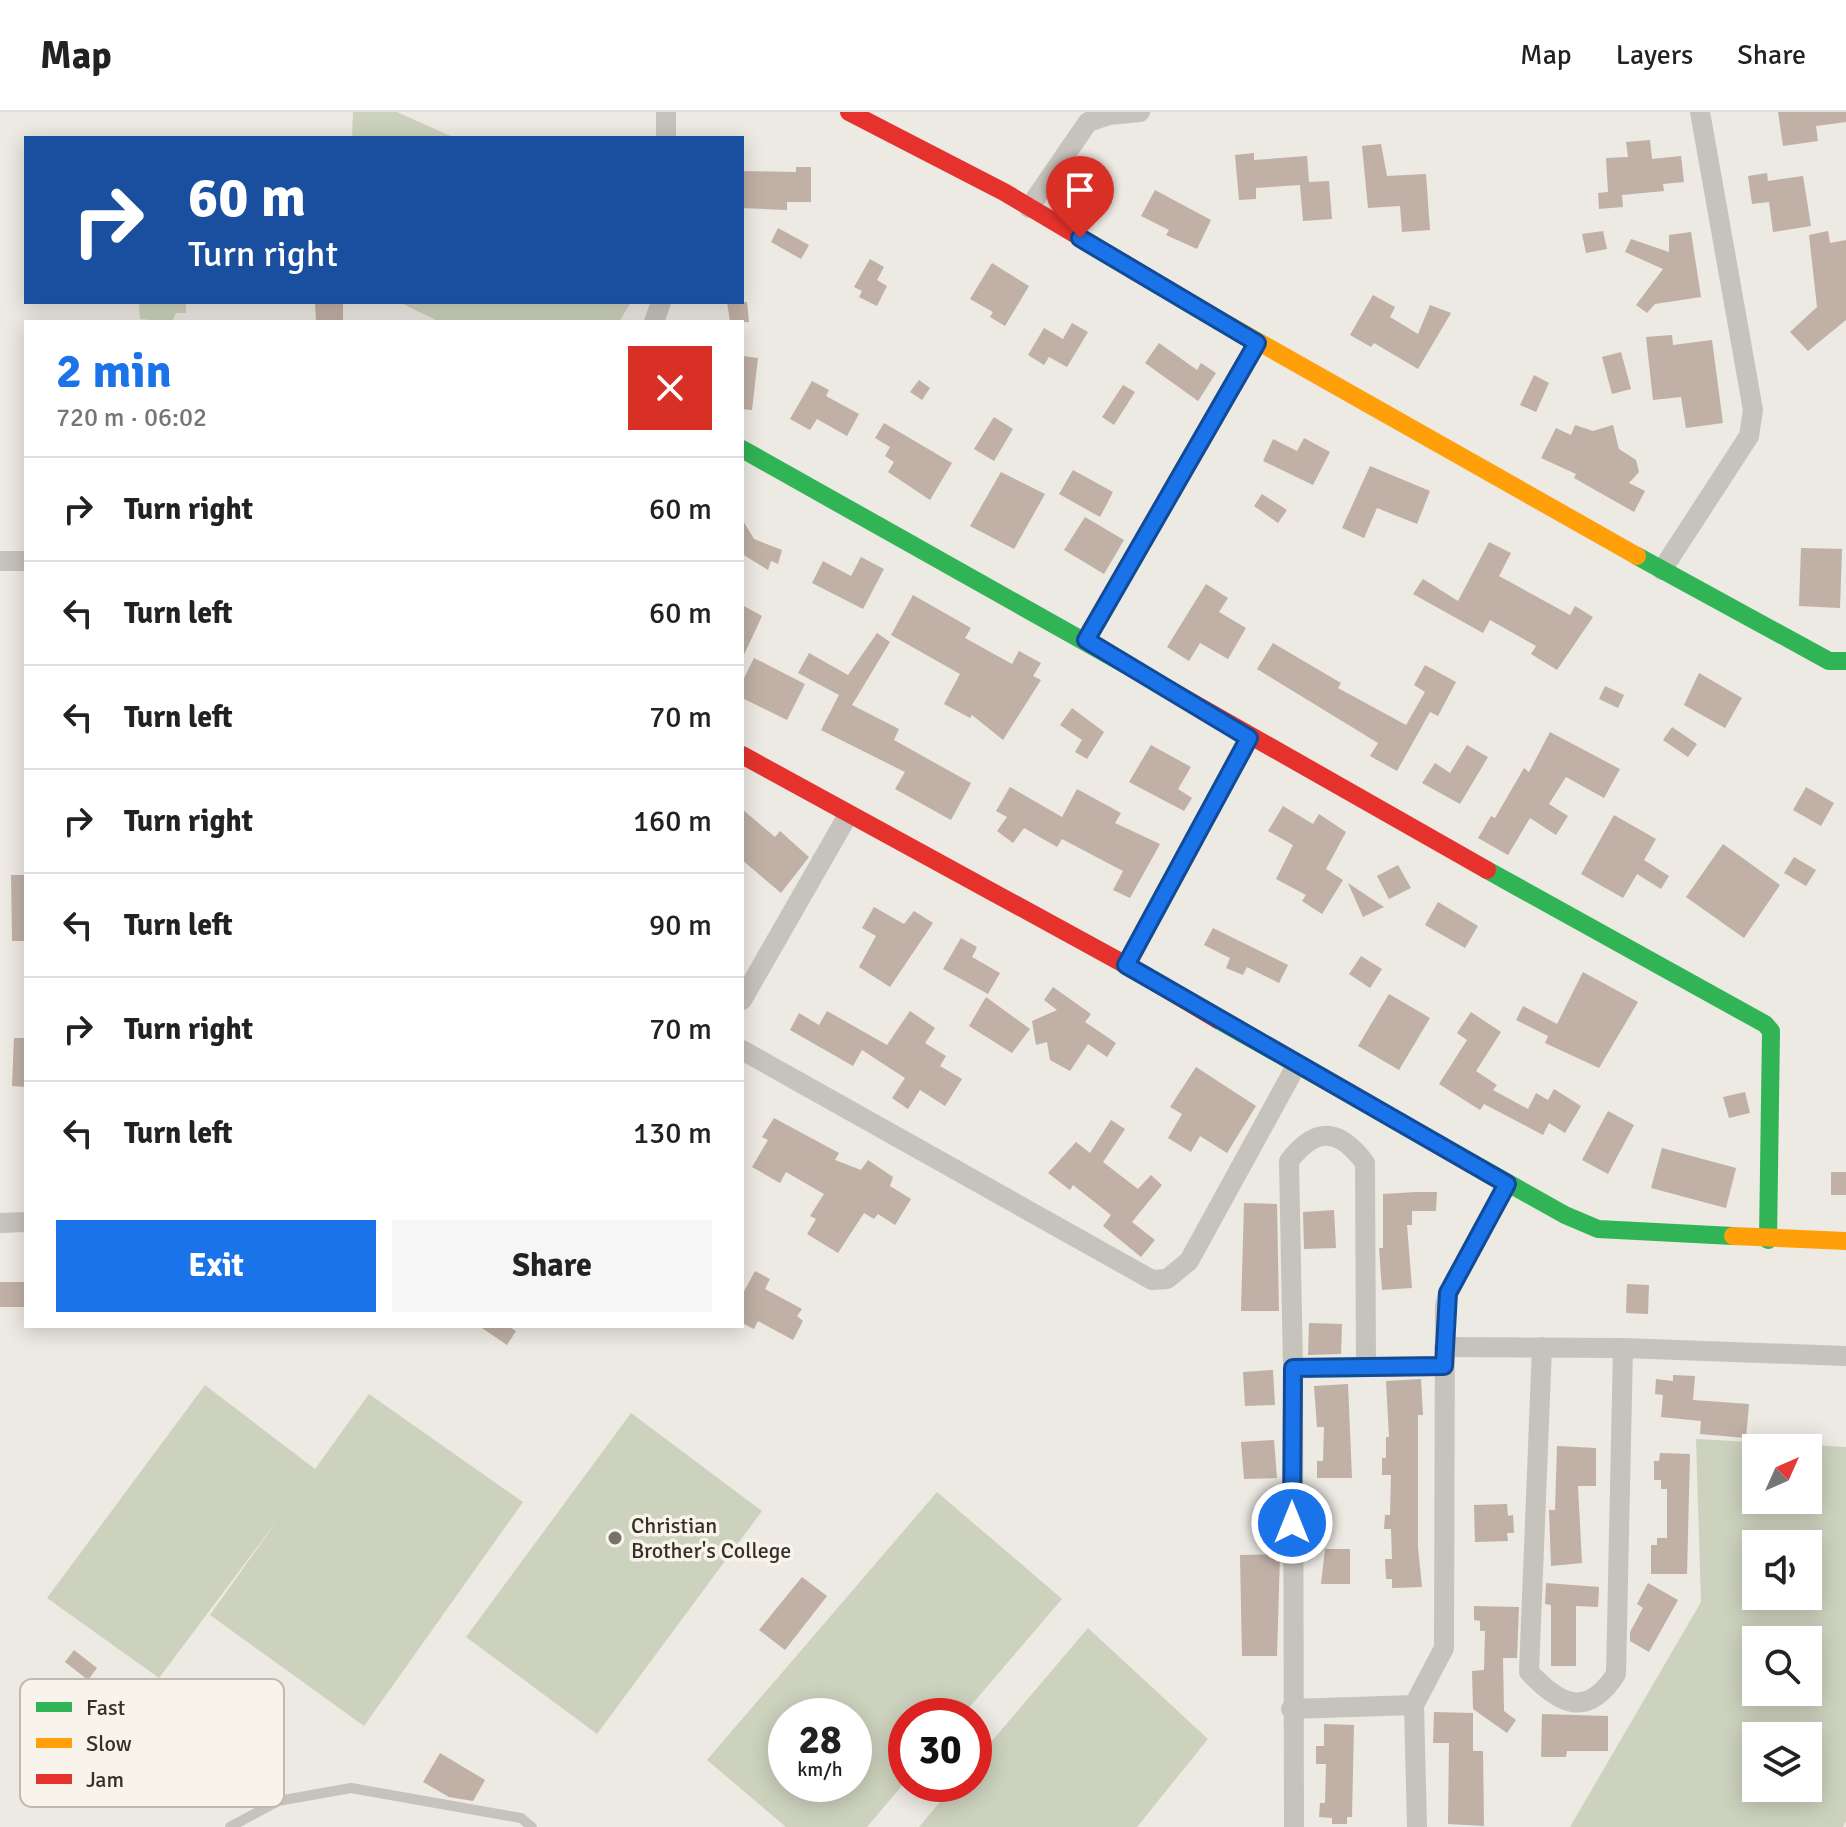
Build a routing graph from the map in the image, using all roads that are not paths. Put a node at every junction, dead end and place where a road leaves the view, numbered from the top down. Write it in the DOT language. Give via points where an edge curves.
graph roads {
  1 [pos="666,112"];
  2 [pos="849,112"];
  3 [pos="1140,112"];
  4 [pos="1700,112"];
  5 [pos="666,136"];
  6 [pos="1029,208"];
  7 [pos="1257,343"];
  8 [pos="744,450"];
  9 [pos="0,561"];
  10 [pos="24,561"];
  11 [pos="1662,570"];
  12 [pos="1086,640"];
  13 [pos="1846,661"];
  14 [pos="1249,738"];
  15 [pos="744,756"];
  16 [pos="848,815"];
  17 [pos="1126,965"];
  18 [pos="744,997"];
  19 [pos="744,1051"];
  20 [pos="1296,1066"];
  21 [pos="1507,1184"];
  22 [pos="24,1222"];
  23 [pos="0,1223"];
  24 [pos="1768,1240"];
  25 [pos="1846,1241"];
  26 [pos="1542,1347"];
  27 [pos="1623,1348"];
  28 [pos="1444,1356"];
  29 [pos="1846,1356"];
  30 [pos="1366,1367"];
  31 [pos="1293,1368"];
  32 [pos="1414,1705"];
  33 [pos="1291,1709"];
  34 [pos="284,1800"];
  35 [pos="267,1807"];
  36 [pos="230,1827"];
  37 [pos="532,1827"];
  38 [pos="1294,1827"];
  39 [pos="1417,1827"];
  1 -- 5 [label="street"];
  2 -- 6 [label="street"];
  3 -- 6 [label="street" via="1088,122"];
  4 -- 11 [label="street" via="1753,410 1749,436"];
  6 -- 7 [label="street"];
  7 -- 11 [label="street"];
  7 -- 12 [label="street"];
  8 -- 12 [label="street"];
  9 -- 10 [label="street"];
  11 -- 13 [label="street" via="1829,661"];
  12 -- 14 [label="street"];
  14 -- 17 [label="street"];
  14 -- 24 [label="street" via="1765,1024 1772,1043"];
  15 -- 16 [label="street"];
  16 -- 17 [label="street"];
  16 -- 18 [label="street"];
  17 -- 20 [label="street"];
  19 -- 20 [label="street" via="1152,1280 1167,1279 1189,1261"];
  20 -- 21 [label="street"];
  21 -- 24 [label="street" via="1598,1229"];
  21 -- 28 [label="street" via="1448,1293"];
  22 -- 23 [label="street"];
  24 -- 25 [label="street"];
  26 -- 27 [label="street"];
  26 -- 27 [label="street" via="1529,1672 1550,1694 1569,1702 1590,1702 1616,1674"];
  26 -- 28 [label="street"];
  27 -- 29 [label="street"];
  28 -- 30 [label="street"];
  28 -- 32 [label="street" via="1444,1648"];
  30 -- 31 [label="street"];
  30 -- 31 [label="street" via="1365,1163 1349,1142 1329,1135 1304,1142 1289,1161"];
  31 -- 33 [label="street"];
  32 -- 33 [label="street"];
  32 -- 39 [label="street"];
  33 -- 38 [label="street"];
  34 -- 37 [label="lane" via="351,1788 521,1818"];
  35 -- 36 [label="lane"];
}
